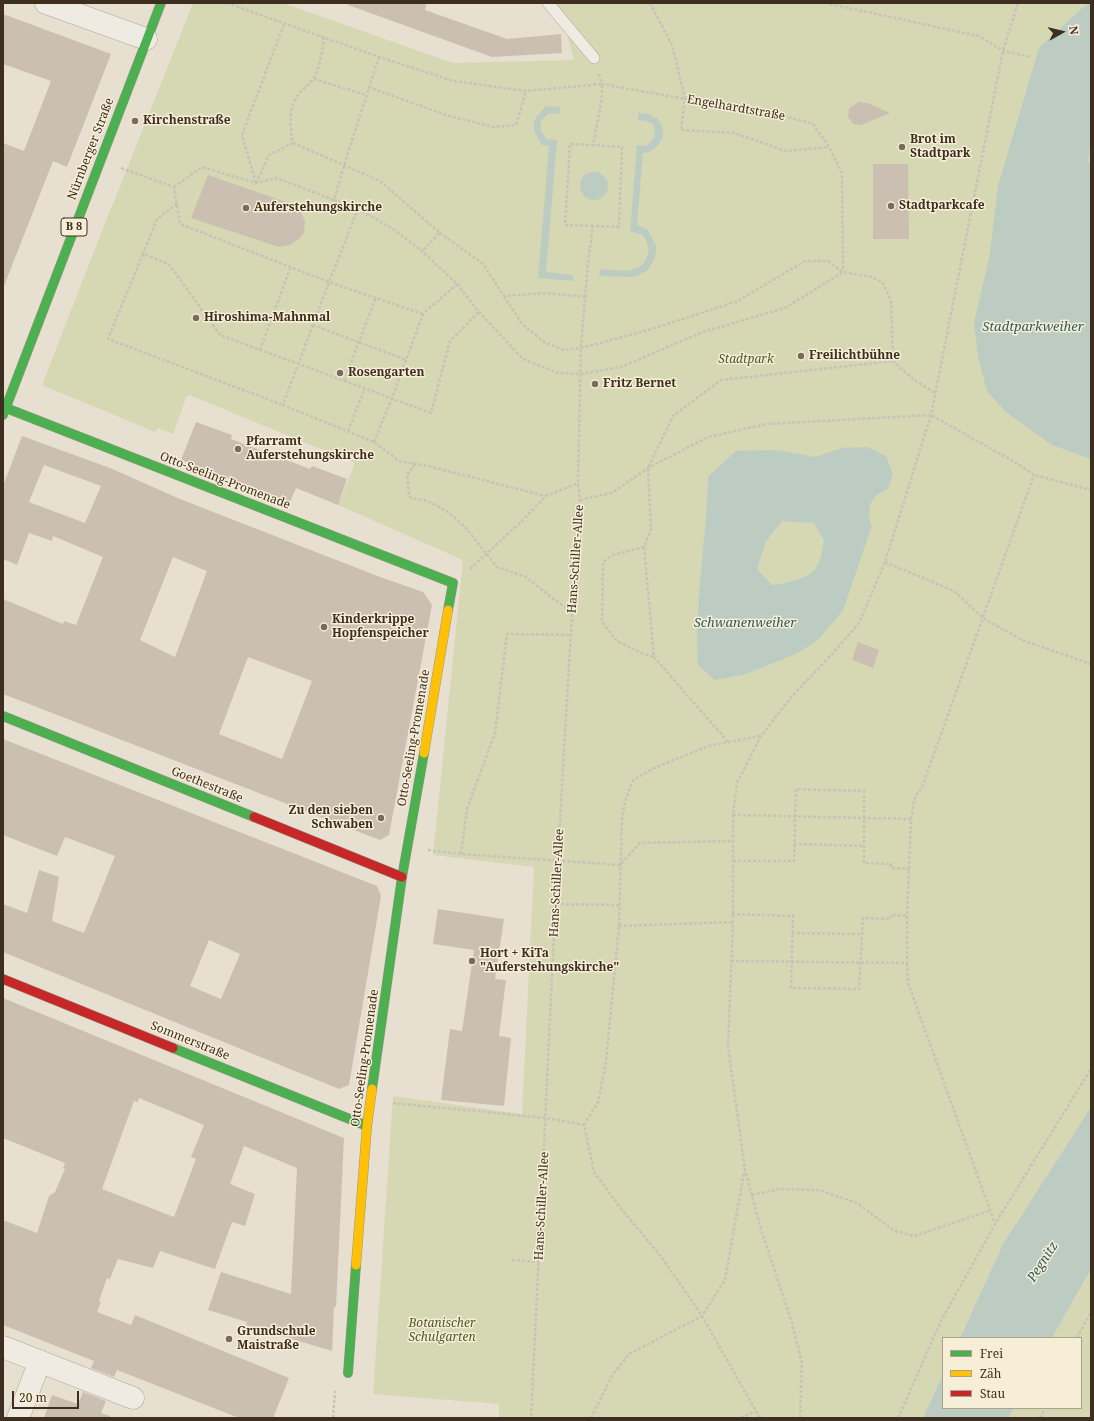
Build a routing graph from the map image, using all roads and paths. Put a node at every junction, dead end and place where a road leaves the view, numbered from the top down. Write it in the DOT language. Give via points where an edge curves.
graph roads {
  1 [pos="46,3"];
  2 [pos="161,3"];
  3 [pos="228,3"];
  4 [pos="548,3"];
  5 [pos="650,3"];
  6 [pos="825,3"];
  7 [pos="1018,3"];
  8 [pos="284,24"];
  9 [pos="324,38"];
  10 [pos="146,39"];
  11 [pos="1003,51"];
  12 [pos="379,57"];
  13 [pos="1030,57"];
  14 [pos="594,58"];
  15 [pos="314,79"];
  16 [pos="602,84"];
  17 [pos="368,87"];
  18 [pos="526,91"];
  19 [pos="366,95"];
  20 [pos="685,99"];
  21 [pos="292,143"];
  22 [pos="593,145"];
  23 [pos="829,147"];
  24 [pos="99,161"];
  25 [pos="344,165"];
  26 [pos="256,183"];
  27 [pos="174,187"];
  28 [pos="334,200"];
  29 [pos="177,204"];
  30 [pos="358,209"];
  31 [pos="593,226"];
  32 [pos="440,233"];
  33 [pos="422,251"];
  34 [pos="144,254"];
  35 [pos="291,266"];
  36 [pos="843,272"];
  37 [pos="329,282"];
  38 [pos="456,284"];
  39 [pos="504,296"];
  40 [pos="376,297"];
  41 [pos="586,297"];
  42 [pos="479,312"];
  43 [pos="423,314"];
  44 [pos="313,324"];
  45 [pos="359,342"];
  46 [pos="581,348"];
  47 [pos="260,350"];
  48 [pos="406,360"];
  49 [pos="893,362"];
  50 [pos="298,364"];
  51 [pos="581,374"];
  52 [pos="344,381"];
  53 [pos="365,388"];
  54 [pos="935,393"];
  55 [pos="392,398"];
  56 [pos="283,405"];
  57 [pos="4,412"];
  58 [pos="931,415"];
  59 [pos="348,432"];
  60 [pos="374,442"];
  61 [pos="415,464"];
  62 [pos="648,468"];
  63 [pos="1034,475"];
  64 [pos="578,483"];
  65 [pos="1091,490"];
  66 [pos="546,496"];
  67 [pos="580,500"];
  68 [pos="644,547"];
  69 [pos="487,555"];
  70 [pos="885,562"];
  71 [pos="452,583"];
  72 [pos="315,587"];
  73 [pos="310,599"];
  74 [pos="572,612"];
  75 [pos="982,618"];
  76 [pos="570,635"];
  77 [pos="654,657"];
  78 [pos="1091,664"];
  79 [pos="3,716"];
  80 [pos="760,736"];
  81 [pos="728,742"];
  82 [pos="733,815"];
  83 [pos="796,816"];
  84 [pos="864,818"];
  85 [pos="911,819"];
  86 [pos="733,841"];
  87 [pos="794,844"];
  88 [pos="864,846"];
  89 [pos="408,847"];
  90 [pos="461,854"];
  91 [pos="733,861"];
  92 [pos="557,862"];
  93 [pos="620,865"];
  94 [pos="909,869"];
  95 [pos="402,877"];
  96 [pos="556,904"];
  97 [pos="620,905"];
  98 [pos="732,914"];
  99 [pos="907,916"];
  100 [pos="733,922"];
  101 [pos="619,926"];
  102 [pos="792,933"];
  103 [pos="862,934"];
  104 [pos="731,961"];
  105 [pos="792,962"];
  106 [pos="860,962"];
  107 [pos="907,962"];
  108 [pos="3,979"];
  109 [pos="1091,1069"];
  110 [pos="370,1101"];
  111 [pos="546,1118"];
  112 [pos="584,1124"];
  113 [pos="367,1126"];
  114 [pos="745,1170"];
  115 [pos="752,1195"];
  116 [pos="989,1211"];
  117 [pos="995,1224"];
  118 [pos="512,1260"];
  119 [pos="539,1262"];
  120 [pos="1091,1312"];
  121 [pos="702,1316"];
  122 [pos="1078,1337"];
  123 [pos="3,1346"];
  124 [pos="40,1361"];
  125 [pos="348,1373"];
  126 [pos="133,1398"];
  127 [pos="1044,1409"];
  128 [pos="756,1411"];
  129 [pos="18,1418"];
  130 [pos="531,1418"];
  131 [pos="591,1418"];
  132 [pos="741,1418"];
  133 [pos="760,1418"];
  134 [pos="800,1418"];
  135 [pos="898,1418"];
  136 [pos="1040,1418"];
  1 -- 10 [label="street"];
  2 -- 10 [label="street, Nürnberger Straße / B 8"];
  3 -- 8 [label="path, Engelhardtstraße"];
  4 -- 14 [label="lane"];
  5 -- 20 [label="path" via="672,45"];
  6 -- 11 [label="path" via="979,36"];
  7 -- 11 [label="path"];
  8 -- 9 [label="path, Engelhardtstraße"];
  8 -- 26 [label="path" via="242,135"];
  9 -- 12 [label="path, Engelhardtstraße"];
  9 -- 15 [label="path"];
  10 -- 24 [label="street, Nürnberger Straße / B 8"];
  11 -- 13 [label="path"];
  11 -- 54 [label="path"];
  12 -- 17 [label="path"];
  12 -- 18 [label="path, Engelhardtstraße" via="454,81"];
  14 -- 16 [label="path"];
  15 -- 19 [label="path"];
  15 -- 21 [label="path" via="298,95 293,107 290,121"];
  16 -- 18 [label="path, Engelhardtstraße"];
  16 -- 20 [label="path, Engelhardtstraße"];
  16 -- 22 [label="path" via="602,98"];
  17 -- 18 [label="path" via="449,116 494,127 516,125"];
  17 -- 19 [label="path"];
  19 -- 25 [label="path"];
  20 -- 23 [label="path, Engelhardtstraße" via="766,111 813,124"];
  20 -- 23 [label="path" via="681,130 734,133 786,151"];
  21 -- 25 [label="path"];
  21 -- 26 [label="path" via="269,155"];
  22 -- 31 [label="path" via="570,144 565,225"];
  22 -- 31 [label="path" via="622,147 619,227"];
  23 -- 36 [label="path, Engelhardtstraße" via="842,173"];
  24 -- 27 [label="path"];
  24 -- 57 [label="street, Nürnberger Straße / B 8"];
  25 -- 28 [label="path"];
  25 -- 32 [label="path" via="380,181"];
  26 -- 27 [label="path" via="202,167"];
  26 -- 28 [label="path" via="276,178"];
  27 -- 29 [label="path"];
  28 -- 30 [label="path"];
  29 -- 34 [label="path" via="157,219"];
  29 -- 35 [label="path" via="180,224"];
  30 -- 33 [label="path" via="393,229"];
  30 -- 37 [label="path"];
  31 -- 41 [label="path, Hans-Schiller-Allee"];
  32 -- 33 [label="path"];
  32 -- 39 [label="path" via="483,264"];
  33 -- 38 [label="path"];
  34 -- 47 [label="path" via="169,264 220,335"];
  34 -- 56 [label="path" via="108,339"];
  35 -- 37 [label="path"];
  35 -- 47 [label="path"];
  36 -- 46 [label="path" via="828,261 805,261 738,301 652,329"];
  36 -- 49 [label="path" via="872,277 883,283 891,301"];
  36 -- 51 [label="path" via="785,308 703,332 621,366"];
  37 -- 40 [label="path"];
  37 -- 44 [label="path"];
  38 -- 42 [label="path"];
  38 -- 43 [label="path"];
  39 -- 41 [label="path" via="545,293"];
  39 -- 46 [label="path" via="522,324 544,342 564,350"];
  40 -- 43 [label="path"];
  40 -- 45 [label="path"];
  41 -- 46 [label="path, Hans-Schiller-Allee"];
  42 -- 51 [label="path" via="522,359 558,373"];
  42 -- 55 [label="path" via="450,341 431,413"];
  43 -- 48 [label="path"];
  44 -- 45 [label="path"];
  44 -- 50 [label="path"];
  45 -- 48 [label="path"];
  45 -- 52 [label="path"];
  46 -- 51 [label="path, Hans-Schiller-Allee"];
  47 -- 50 [label="path"];
  48 -- 55 [label="path"];
  49 -- 54 [label="path" via="914,380"];
  49 -- 62 [label="path" via="721,380 672,416"];
  50 -- 52 [label="path"];
  50 -- 56 [label="path"];
  51 -- 64 [label="path, Hans-Schiller-Allee"];
  52 -- 53 [label="path"];
  53 -- 55 [label="path"];
  53 -- 59 [label="path"];
  54 -- 58 [label="path"];
  55 -- 60 [label="path"];
  56 -- 59 [label="path"];
  57 -- 71 [label="street, Otto-Seeling-Promenade"];
  58 -- 62 [label="path" via="767,424 708,437"];
  58 -- 63 [label="path"];
  58 -- 70 [label="path"];
  59 -- 60 [label="path"];
  60 -- 61 [label="path" via="399,461"];
  61 -- 66 [label="path"];
  61 -- 69 [label="path" via="407,475 411,498 428,501 448,512 465,527"];
  62 -- 67 [label="path" via="612,493"];
  62 -- 68 [label="path" via="651,529"];
  63 -- 65 [label="path"];
  63 -- 75 [label="path"];
  64 -- 66 [label="path"];
  64 -- 67 [label="path, Hans-Schiller-Allee"];
  66 -- 69 [label="path"];
  67 -- 74 [label="path, Hans-Schiller-Allee"];
  68 -- 77 [label="path"];
  68 -- 77 [label="path" via="613,555 603,562 602,622 617,641"];
  69 -- 71 [label="path"];
  69 -- 74 [label="path" via="497,567 526,577"];
  70 -- 75 [label="path" via="954,591"];
  70 -- 80 [label="path" via="859,623"];
  71 -- 89 [label="street, Otto-Seeling-Promenade"];
  72 -- 73 [label="path"];
  74 -- 76 [label="path, Hans-Schiller-Allee"];
  75 -- 78 [label="path" via="1022,640"];
  75 -- 85 [label="path" via="922,787 915,796"];
  76 -- 90 [label="path" via="506,634 495,733 467,809"];
  76 -- 92 [label="path, Hans-Schiller-Allee"];
  77 -- 81 [label="path"];
  79 -- 95 [label="street, Goethestraße"];
  80 -- 81 [label="path"];
  80 -- 82 [label="path" via="737,784"];
  81 -- 93 [label="path" via="701,748 654,768 634,780 622,817"];
  82 -- 83 [label="path"];
  82 -- 86 [label="path"];
  83 -- 84 [label="path"];
  83 -- 84 [label="path" via="796,789 864,791"];
  83 -- 87 [label="path"];
  84 -- 85 [label="path"];
  84 -- 88 [label="path"];
  85 -- 94 [label="path"];
  86 -- 91 [label="path"];
  86 -- 93 [label="path" via="640,843"];
  87 -- 88 [label="path"];
  87 -- 91 [label="path" via="794,861"];
  88 -- 94 [label="path" via="864,863 891,864 890,868"];
  89 -- 90 [label="path"];
  89 -- 95 [label="street, Otto-Seeling-Promenade"];
  90 -- 92 [label="path"];
  91 -- 98 [label="path"];
  92 -- 93 [label="path"];
  92 -- 96 [label="path, Hans-Schiller-Allee"];
  93 -- 97 [label="path"];
  94 -- 99 [label="path"];
  95 -- 110 [label="street, Otto-Seeling-Promenade"];
  96 -- 97 [label="path"];
  96 -- 111 [label="path, Hans-Schiller-Allee"];
  97 -- 101 [label="path"];
  98 -- 100 [label="path"];
  98 -- 102 [label="path" via="793,916"];
  99 -- 103 [label="path" via="891,915 890,919 863,918"];
  99 -- 107 [label="path"];
  100 -- 101 [label="path"];
  100 -- 104 [label="path"];
  101 -- 112 [label="path" via="606,1062 598,1102"];
  102 -- 103 [label="path"];
  102 -- 105 [label="path"];
  103 -- 106 [label="path"];
  104 -- 105 [label="path"];
  104 -- 114 [label="path" via="728,1046"];
  105 -- 106 [label="path"];
  105 -- 106 [label="path" via="792,988 852,989 860,989"];
  106 -- 107 [label="path"];
  107 -- 116 [label="path" via="908,983"];
  108 -- 113 [label="street, Sommerstraße"];
  109 -- 117 [label="path"];
  110 -- 111 [label="path"];
  110 -- 113 [label="street, Otto-Seeling-Promenade"];
  111 -- 112 [label="path"];
  111 -- 119 [label="path, Hans-Schiller-Allee"];
  112 -- 121 [label="path" via="594,1172 663,1259"];
  113 -- 125 [label="street, Otto-Seeling-Promenade"];
  114 -- 115 [label="path"];
  114 -- 121 [label="path" via="724,1280"];
  115 -- 116 [label="path" via="780,1190 819,1190 857,1202 893,1230 914,1236"];
  115 -- 134 [label="path" via="802,1363"];
  116 -- 117 [label="path"];
  117 -- 135 [label="path" via="941,1321"];
  118 -- 119 [label="path"];
  119 -- 130 [label="path, Hans-Schiller-Allee"];
  120 -- 122 [label="path"];
  121 -- 128 [label="path"];
  121 -- 131 [label="path" via="629,1354 612,1376"];
  123 -- 124 [label="street"];
  124 -- 126 [label="street"];
  124 -- 129 [label="street"];
  127 -- 136 [label="path"];
  128 -- 132 [label="path"];
  128 -- 133 [label="path"];
}
